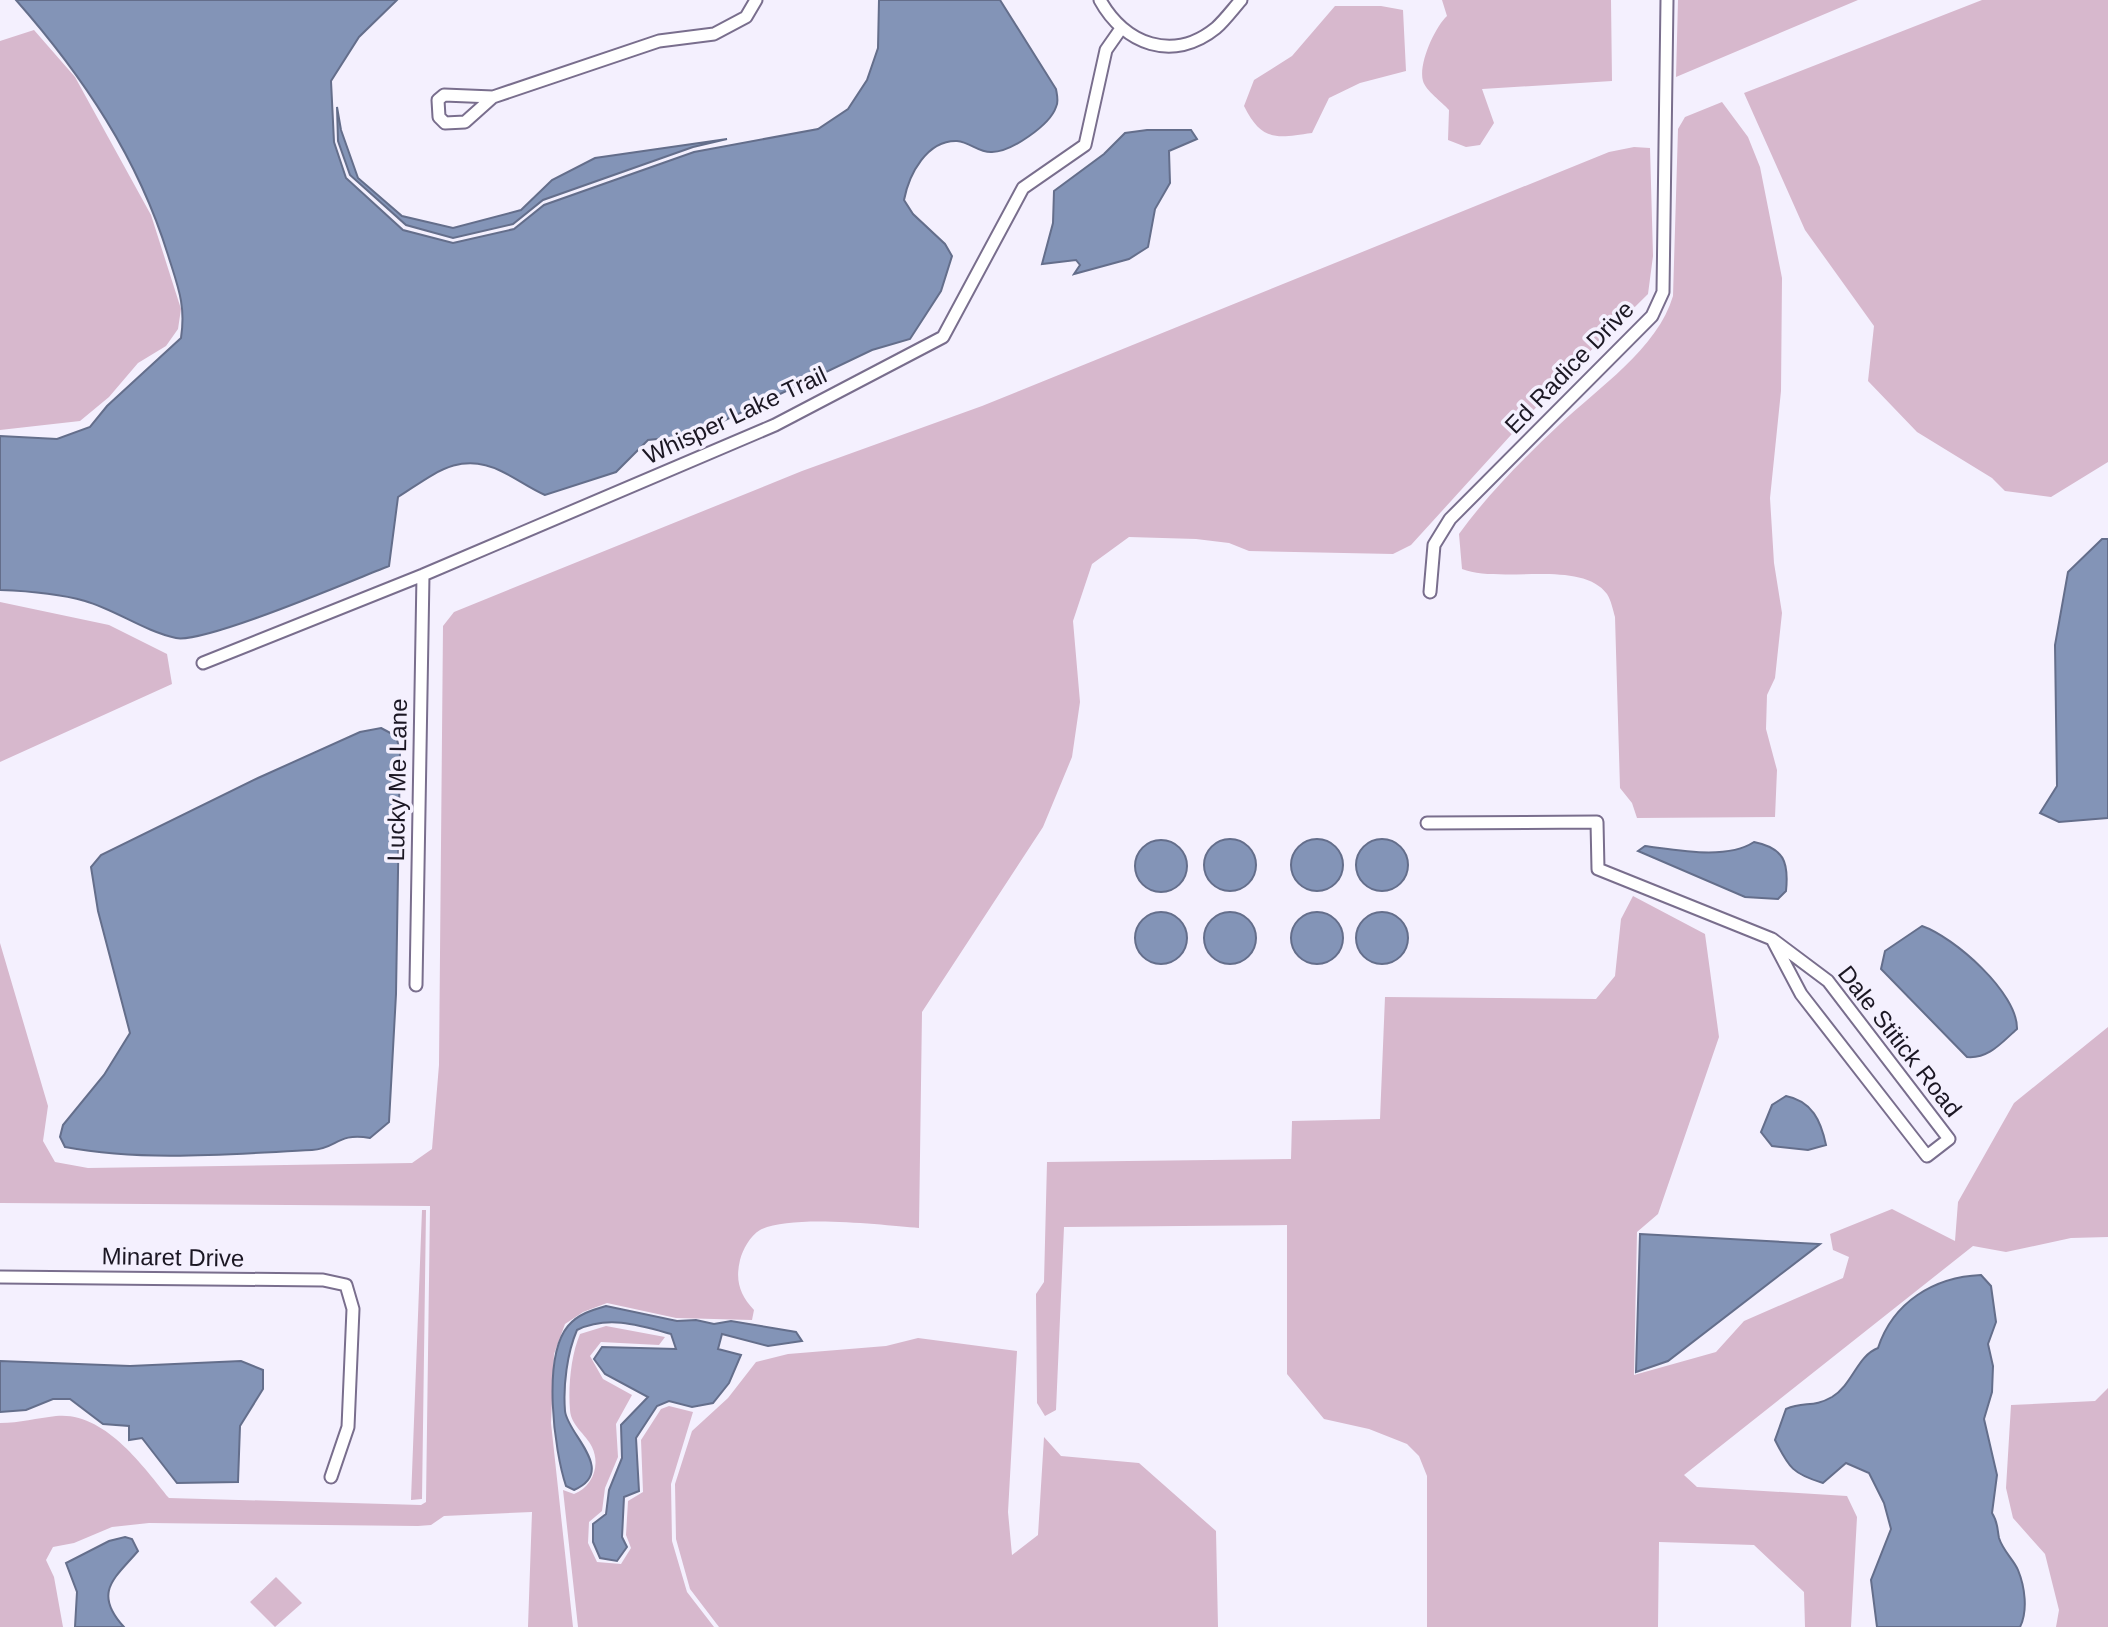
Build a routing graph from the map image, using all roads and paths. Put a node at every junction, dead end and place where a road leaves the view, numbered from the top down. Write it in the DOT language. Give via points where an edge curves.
graph roads {
  1 [pos="756,0"];
  2 [pos="1100,0"];
  3 [pos="1241,0"];
  4 [pos="1667,0"];
  5 [pos="1120,30"];
  6 [pos="493,97"];
  7 [pos="423,575"];
  8 [pos="1430,592"];
  9 [pos="203,663"];
  10 [pos="1427,823"];
  11 [pos="1772,939"];
  12 [pos="416,985"];
  13 [pos="0,1277"];
  14 [pos="331,1477"];
  1 -- 6 [label="street" via="746,17 714,34 659,41"];
  2 -- 5 [label="street"];
  3 -- 5 [label="street" via="1217,27 1181,45 1159,46"];
  4 -- 8 [label="street, Ed Radice Drive" via="1663,292 1652,316 1450,519 1434,545"];
  5 -- 7 [label="street, Whisper Lake Trail" via="1106,50 1085,145 1023,188 943,337 775,425"];
  6 -- 6 [label="street" via="465,122 445,123 439,117 438,100 444,95"];
  7 -- 9 [label="street, Whisper Lake Trail"];
  7 -- 12 [label="street, Lucky Me Lane"];
  10 -- 11 [label="street, Dale Stitick Road" via="1597,822 1598,869"];
  11 -- 11 [label="street, Dale Stitick Road" via="1801,994 1927,1156 1949,1139 1828,981"];
  13 -- 14 [label="street, Minaret Drive" via="323,1280 346,1285 353,1309 348,1427"];
}
